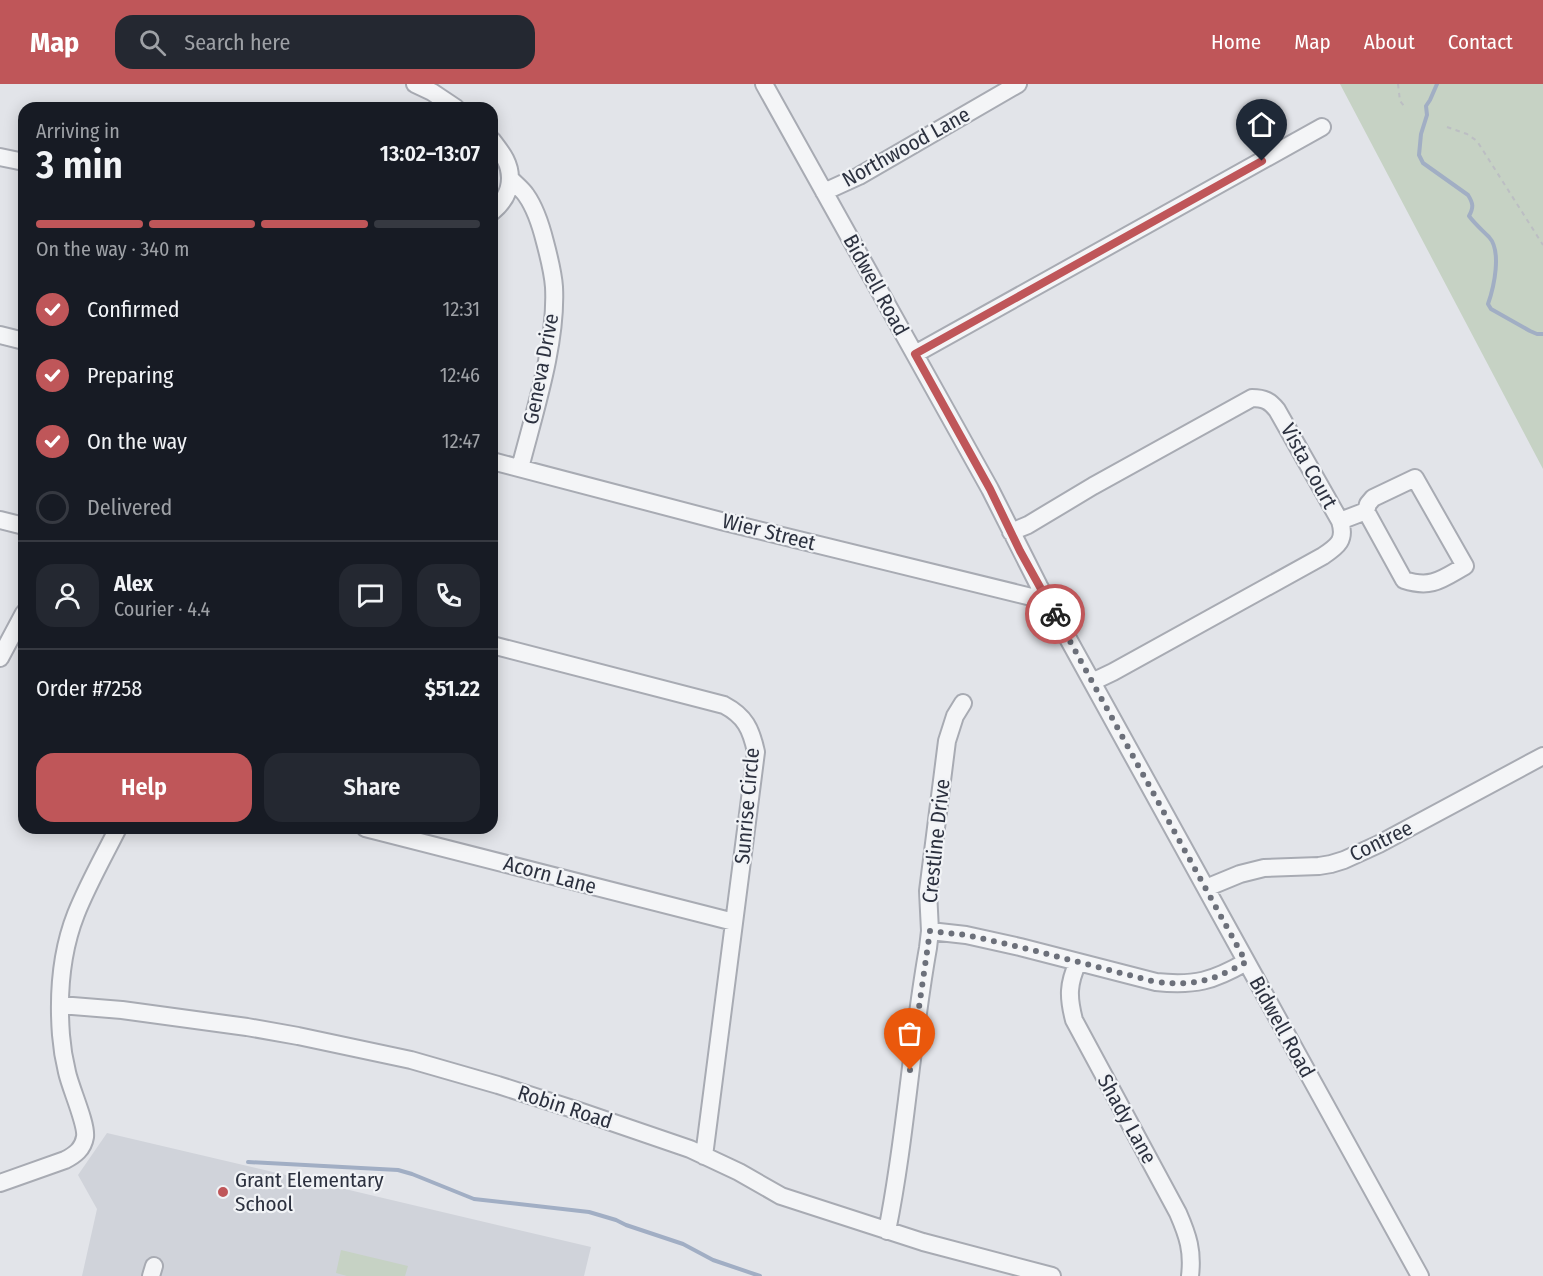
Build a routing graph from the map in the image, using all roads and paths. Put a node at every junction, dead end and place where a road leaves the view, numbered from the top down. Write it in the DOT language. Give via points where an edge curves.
graph roads {
  1 [pos="415,84"];
  2 [pos="764,84"];
  3 [pos="1018,84"];
  4 [pos="1398,84"];
  5 [pos="447,102"];
  6 [pos="1404,106"];
  7 [pos="1322,127"];
  8 [pos="1447,127"];
  9 [pos="498,148"];
  10 [pos="0,157"];
  11 [pos="18,161"];
  12 [pos="510,178"];
  13 [pos="824,192"];
  14 [pos="498,206"];
  15 [pos="1543,245"];
  16 [pos="0,335"];
  17 [pos="18,340"];
  18 [pos="915,354"];
  19 [pos="498,462"];
  20 [pos="520,468"];
  21 [pos="1366,511"];
  22 [pos="0,520"];
  23 [pos="1340,521"];
  24 [pos="18,524"];
  25 [pos="1011,532"];
  26 [pos="1048,601"];
  27 [pos="18,624"];
  28 [pos="498,647"];
  29 [pos="0,658"];
  30 [pos="1092,682"];
  31 [pos="963,703"];
  32 [pos="1543,756"];
  33 [pos="115,834"];
  34 [pos="389,834"];
  35 [pos="1206,888"];
  36 [pos="734,922"];
  37 [pos="930,931"];
  38 [pos="1078,962"];
  39 [pos="1246,962"];
  40 [pos="60,1005"];
  41 [pos="704,1156"];
  42 [pos="0,1183"];
  43 [pos="888,1231"];
  44 [pos="1052,1276"];
  45 [pos="1190,1276"];
  46 [pos="1420,1276"];
  1 -- 5 [label="street"];
  2 -- 13 [label="street, Bidwell Road"];
  3 -- 13 [label="street, Northwood Lane" via="859,176"];
  4 -- 6 [label="path"];
  7 -- 18 [label="street"];
  8 -- 15 [label="path" via="1477,141"];
  9 -- 12 [label="street, Geneva Drive" via="505,157"];
  10 -- 11 [label="street"];
  12 -- 14 [label="street" via="504,200"];
  12 -- 20 [label="street, Geneva Drive" via="535,210 554,286 550,342"];
  13 -- 18 [label="street, Bidwell Road"];
  16 -- 17 [label="street"];
  18 -- 25 [label="street, Bidwell Road"];
  19 -- 20 [label="street, Wier Street"];
  20 -- 26 [label="street, Wier Street"];
  21 -- 21 [label="street" via="1404,580 1436,583 1465,566 1415,478 1373,498"];
  21 -- 23 [label="street"];
  22 -- 24 [label="street"];
  23 -- 25 [label="street, Vista Court" via="1277,410 1271,402 1252,398"];
  23 -- 30 [label="street, Vista Court" via="1341,537 1336,547 1323,556"];
  25 -- 26 [label="street, Bidwell Road"];
  26 -- 30 [label="street, Bidwell Road"];
  27 -- 29 [label="street"];
  28 -- 36 [label="street, Sunrise Circle" via="724,705 742,718 753,735 756,752"];
  30 -- 35 [label="street, Bidwell Road"];
  31 -- 37 [label="street, Crestline Drive" via="947,741 928,891"];
  32 -- 35 [label="street, Contree" via="1344,860 1319,866 1264,868"];
  33 -- 40 [label="street" via="75,917 66,946"];
  34 -- 36 [label="street, Acorn Lane"];
  35 -- 39 [label="street, Bidwell Road"];
  36 -- 41 [label="street, Sunrise Circle"];
  37 -- 38 [label="street" via="966,935"];
  37 -- 43 [label="street, Crestline Drive"];
  38 -- 39 [label="street" via="1171,984 1215,978"];
  38 -- 45 [label="street, Shady Lane" via="1069,987 1074,1020 1178,1213 1189,1238"];
  39 -- 46 [label="street, Bidwell Road"];
  40 -- 41 [label="street, Robin Road" via="248,1027 411,1060 568,1107"];
  40 -- 42 [label="street" via="62,1047 86,1135 75,1155"];
  41 -- 43 [label="street, Robin Road" via="781,1196"];
  43 -- 44 [label="street, Robin Road"];
}
